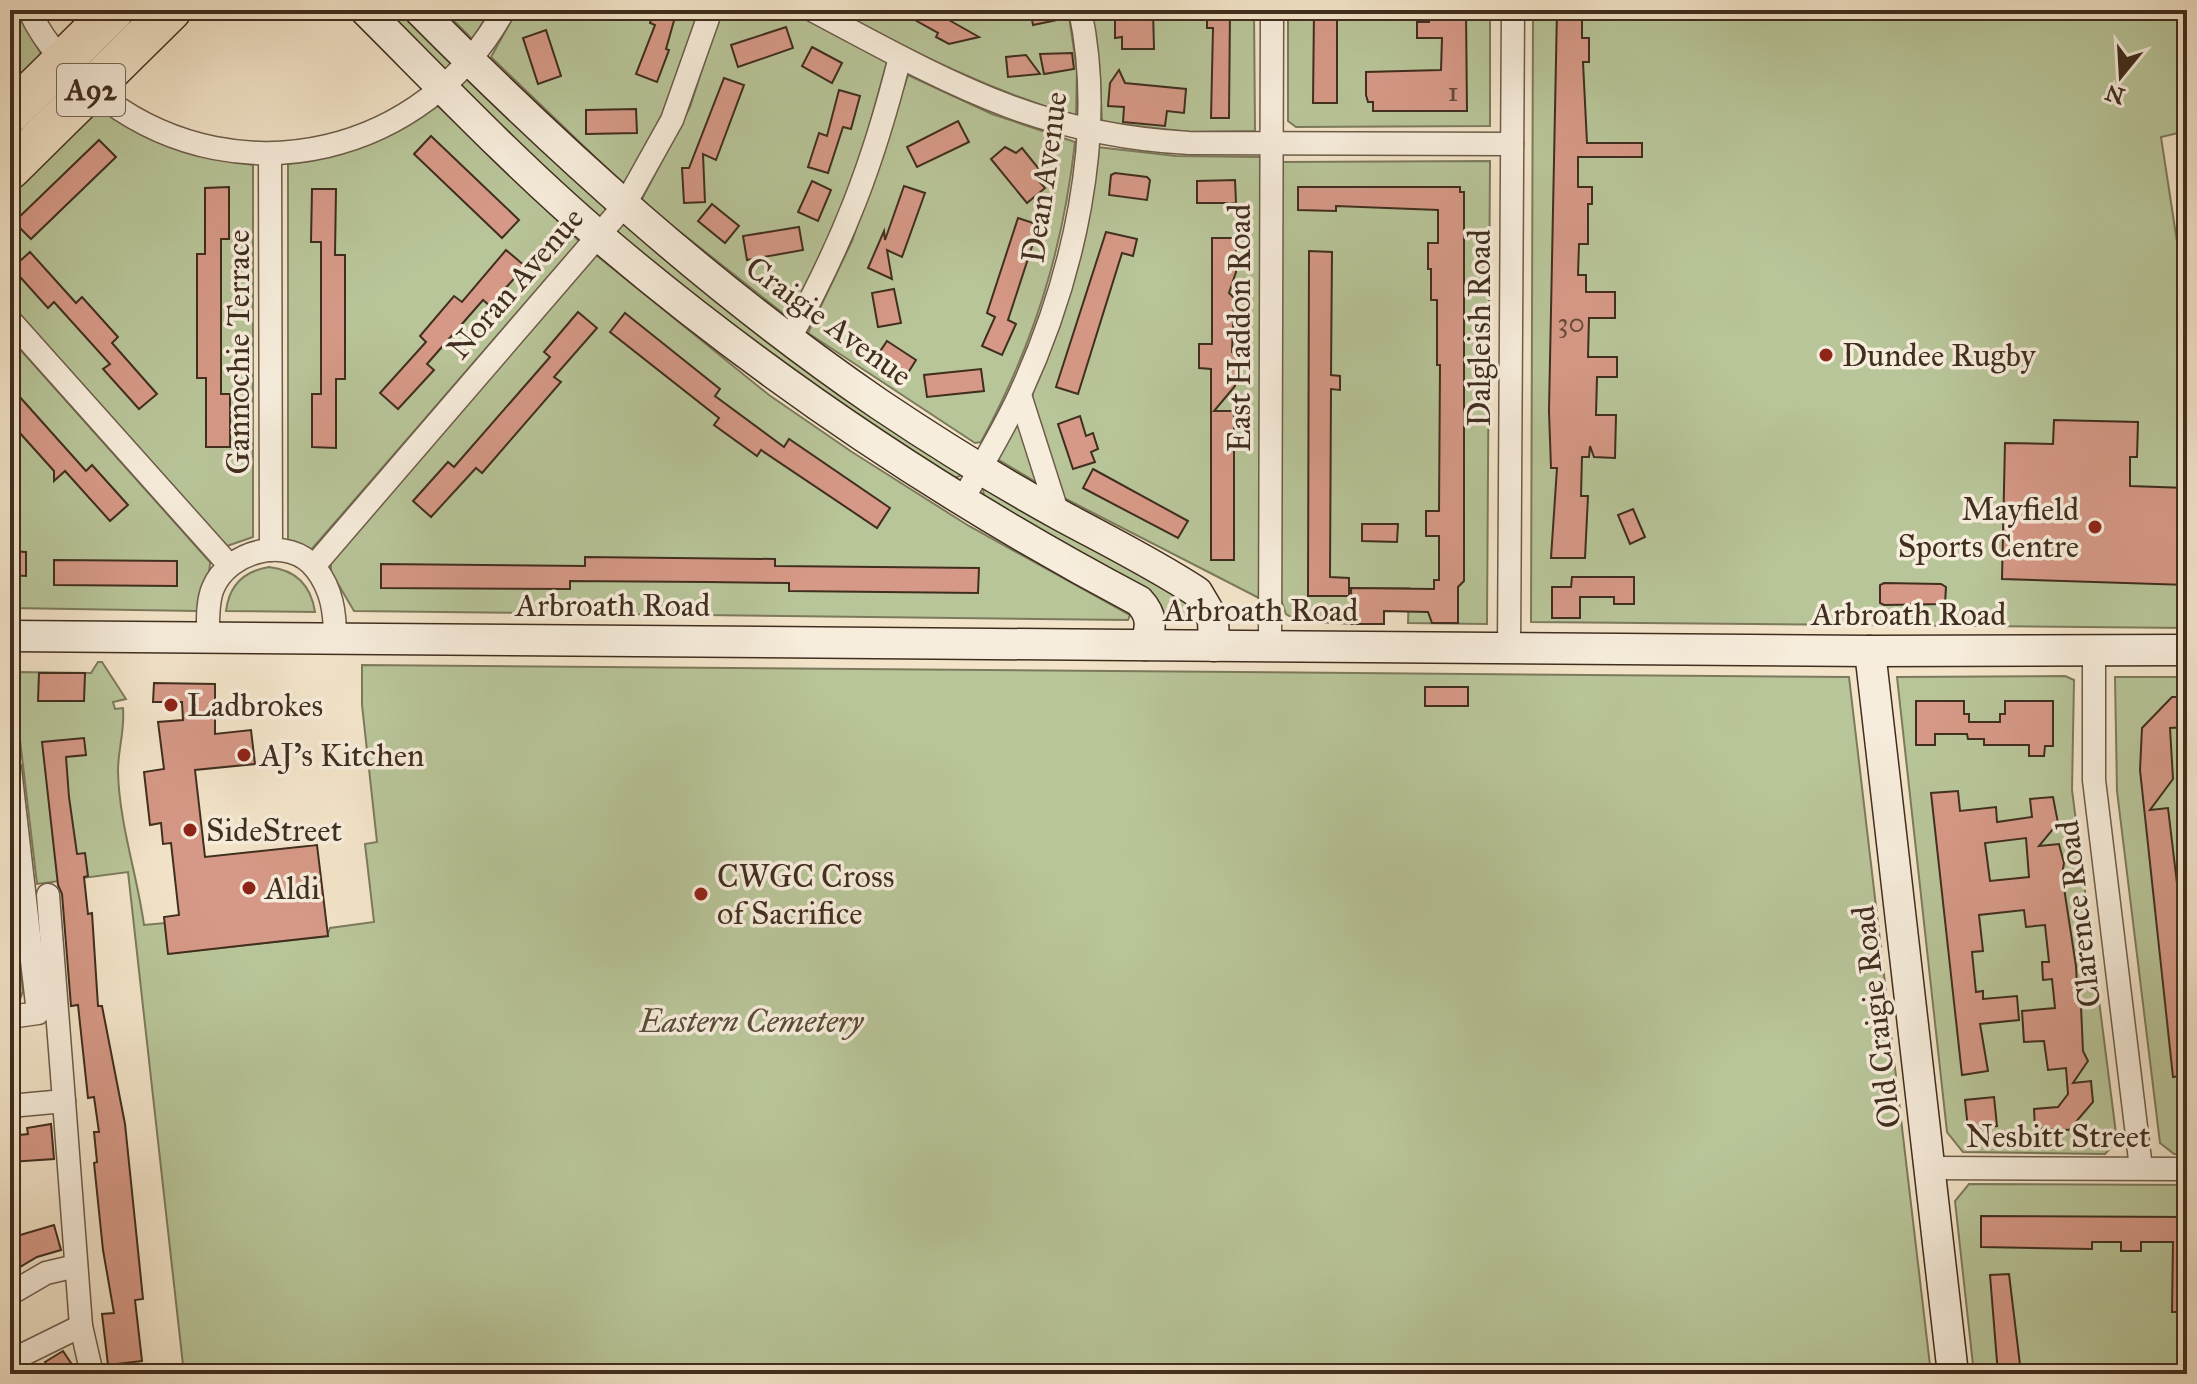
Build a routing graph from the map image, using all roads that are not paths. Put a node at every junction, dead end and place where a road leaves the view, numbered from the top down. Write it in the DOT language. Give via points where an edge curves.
graph roads {
  1 [pos="29,10"];
  2 [pos="114,10"];
  3 [pos="171,10"];
  4 [pos="365,10"];
  5 [pos="419,10"];
  6 [pos="504,10"];
  7 [pos="711,10"];
  8 [pos="812,10"];
  9 [pos="1080,10"];
  10 [pos="1272,10"];
  11 [pos="1513,10"];
  12 [pos="900,57"];
  13 [pos="469,60"];
  14 [pos="63,61"];
  15 [pos="442,87"];
  16 [pos="92,89"];
  17 [pos="10,113"];
  18 [pos="1087,131"];
  19 [pos="1272,143"];
  20 [pos="1512,144"];
  21 [pos="270,154"];
  22 [pos="10,169"];
  23 [pos="624,206"];
  24 [pos="598,235"];
  25 [pos="10,320"];
  26 [pos="789,340"];
  27 [pos="1020,395"];
  28 [pos="980,468"];
  29 [pos="962,501"];
  30 [pos="1058,514"];
  31 [pos="271,550"];
  32 [pos="229,565"];
  33 [pos="314,566"];
  34 [pos="10,636"];
  35 [pos="208,637"];
  36 [pos="335,638"];
  37 [pos="1146,645"];
  38 [pos="1214,646"];
  39 [pos="1270,647"];
  40 [pos="1509,647"];
  41 [pos="2187,650"];
  42 [pos="1870,651"];
  43 [pos="2094,651"];
  44 [pos="10,769"];
  45 [pos="48,895"];
  46 [pos="10,1017"];
  47 [pos="64,1101"];
  48 [pos="10,1106"];
  49 [pos="1930,1168"];
  50 [pos="2141,1168"];
  51 [pos="2187,1169"];
  52 [pos="76,1266"];
  53 [pos="10,1294"];
  54 [pos="81,1326"];
  55 [pos="10,1361"];
  56 [pos="92,1374"];
  57 [pos="1953,1374"];
  1 -- 14 [label="street"];
  2 -- 14 [label="highway, A92"];
  3 -- 16 [label="highway, A92"];
  4 -- 15 [label="street"];
  5 -- 13 [label="street, Craigie Avenue"];
  6 -- 13 [label="street"];
  7 -- 23 [label="street, Noran Avenue" via="672,120"];
  8 -- 12 [label="street"];
  9 -- 18 [label="street, Dean Avenue" via="1087,43"];
  10 -- 19 [label="street, East Haddon Road"];
  11 -- 20 [label="street, Dalgleish Road"];
  12 -- 18 [label="street" via="995,103"];
  12 -- 26 [label="street" via="862,190"];
  13 -- 15 [label="street"];
  13 -- 23 [label="street, Craigie Avenue"];
  14 -- 16 [label="street"];
  14 -- 17 [label="highway, A92"];
  15 -- 21 [label="street" via="402,117 360,138 316,150"];
  15 -- 24 [label="street"];
  16 -- 21 [label="street" via="128,115 171,135 215,148"];
  16 -- 22 [label="highway, A92"];
  18 -- 19 [label="street" via="1142,141"];
  18 -- 27 [label="street, Dean Avenue" via="1066,270"];
  19 -- 20 [label="street"];
  19 -- 39 [label="street, East Haddon Road"];
  20 -- 40 [label="street, Dalgleish Road"];
  21 -- 31 [label="street, Gannochie Terrace"];
  23 -- 24 [label="street, Noran Avenue"];
  23 -- 26 [label="street, Craigie Avenue"];
  24 -- 29 [label="street" via="755,362"];
  24 -- 33 [label="street, Noran Avenue"];
  25 -- 32 [label="street"];
  26 -- 28 [label="street, Craigie Avenue"];
  27 -- 28 [label="street, Dean Avenue"];
  27 -- 30 [label="street"];
  28 -- 29 [label="street, Dean Avenue"];
  28 -- 30 [label="street, Craigie Avenue"];
  29 -- 37 [label="street" via="1139,601 1152,624"];
  30 -- 38 [label="street, Craigie Avenue" via="1197,592 1213,619"];
  31 -- 32 [label="street" via="246,554"];
  31 -- 33 [label="street"];
  32 -- 35 [label="street" via="213,588"];
  33 -- 36 [label="street" via="329,590"];
  34 -- 35 [label="street, Arbroath Road"];
  35 -- 36 [label="street, Arbroath Road"];
  36 -- 37 [label="street, Arbroath Road"];
  37 -- 38 [label="street, Arbroath Road"];
  38 -- 39 [label="street, Arbroath Road"];
  39 -- 40 [label="street, Arbroath Road"];
  40 -- 42 [label="street, Arbroath Road"];
  41 -- 43 [label="street, Arbroath Road"];
  42 -- 43 [label="street, Arbroath Road"];
  42 -- 49 [label="street, Old Craigie Road"];
  43 -- 50 [label="street, Clarence Road" via="2094,780"];
  44 -- 46 [label="street" via="38,1013"];
  45 -- 47 [label="street"];
  47 -- 48 [label="street"];
  47 -- 52 [label="street"];
  49 -- 50 [label="street, Nesbitt Street"];
  49 -- 57 [label="street, Old Craigie Road"];
  50 -- 51 [label="street, Nesbitt Street"];
  52 -- 53 [label="street" via="46,1273"];
  52 -- 54 [label="street"];
  54 -- 55 [label="street"];
  54 -- 56 [label="street"];
}
